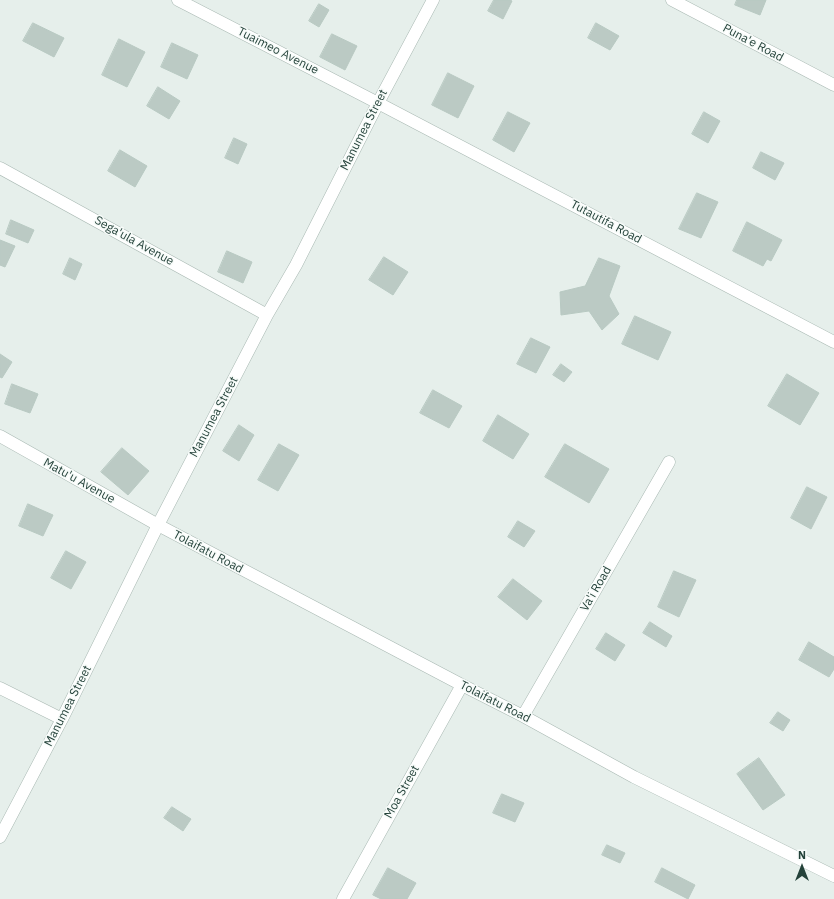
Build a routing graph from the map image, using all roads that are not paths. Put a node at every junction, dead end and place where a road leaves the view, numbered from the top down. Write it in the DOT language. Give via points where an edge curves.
graph roads {
  1 [pos="178,0"];
  2 [pos="433,0"];
  3 [pos="672,0"];
  4 [pos="834,85"];
  5 [pos="378,102"];
  6 [pos="0,168"];
  7 [pos="268,315"];
  8 [pos="834,342"];
  9 [pos="0,436"];
  10 [pos="669,462"];
  11 [pos="158,525"];
  12 [pos="462,685"];
  13 [pos="0,688"];
  14 [pos="523,716"];
  15 [pos="62,719"];
  16 [pos="0,837"];
  17 [pos="834,876"];
  18 [pos="343,899"];
  1 -- 5 [label="street, Tuaimeo Avenue"];
  2 -- 5 [label="street, Manumea Street"];
  3 -- 4 [label="street, Puna'e Road"];
  5 -- 7 [label="street, Manumea Street"];
  5 -- 8 [label="street, Tutautifa Road"];
  6 -- 7 [label="street, Sega'ula Avenue"];
  7 -- 11 [label="street, Manumea Street"];
  9 -- 11 [label="street, Matu'u Avenue"];
  10 -- 14 [label="street, Va'i Road"];
  11 -- 12 [label="street, Tolaifatu Road"];
  11 -- 15 [label="street, Manumea Street"];
  12 -- 14 [label="street, Tolaifatu Road"];
  12 -- 18 [label="street, Moa Street"];
  13 -- 15 [label="street"];
  14 -- 17 [label="street, Tolaifatu Road" via="634,777"];
  15 -- 16 [label="street, Manumea Street"];
}
